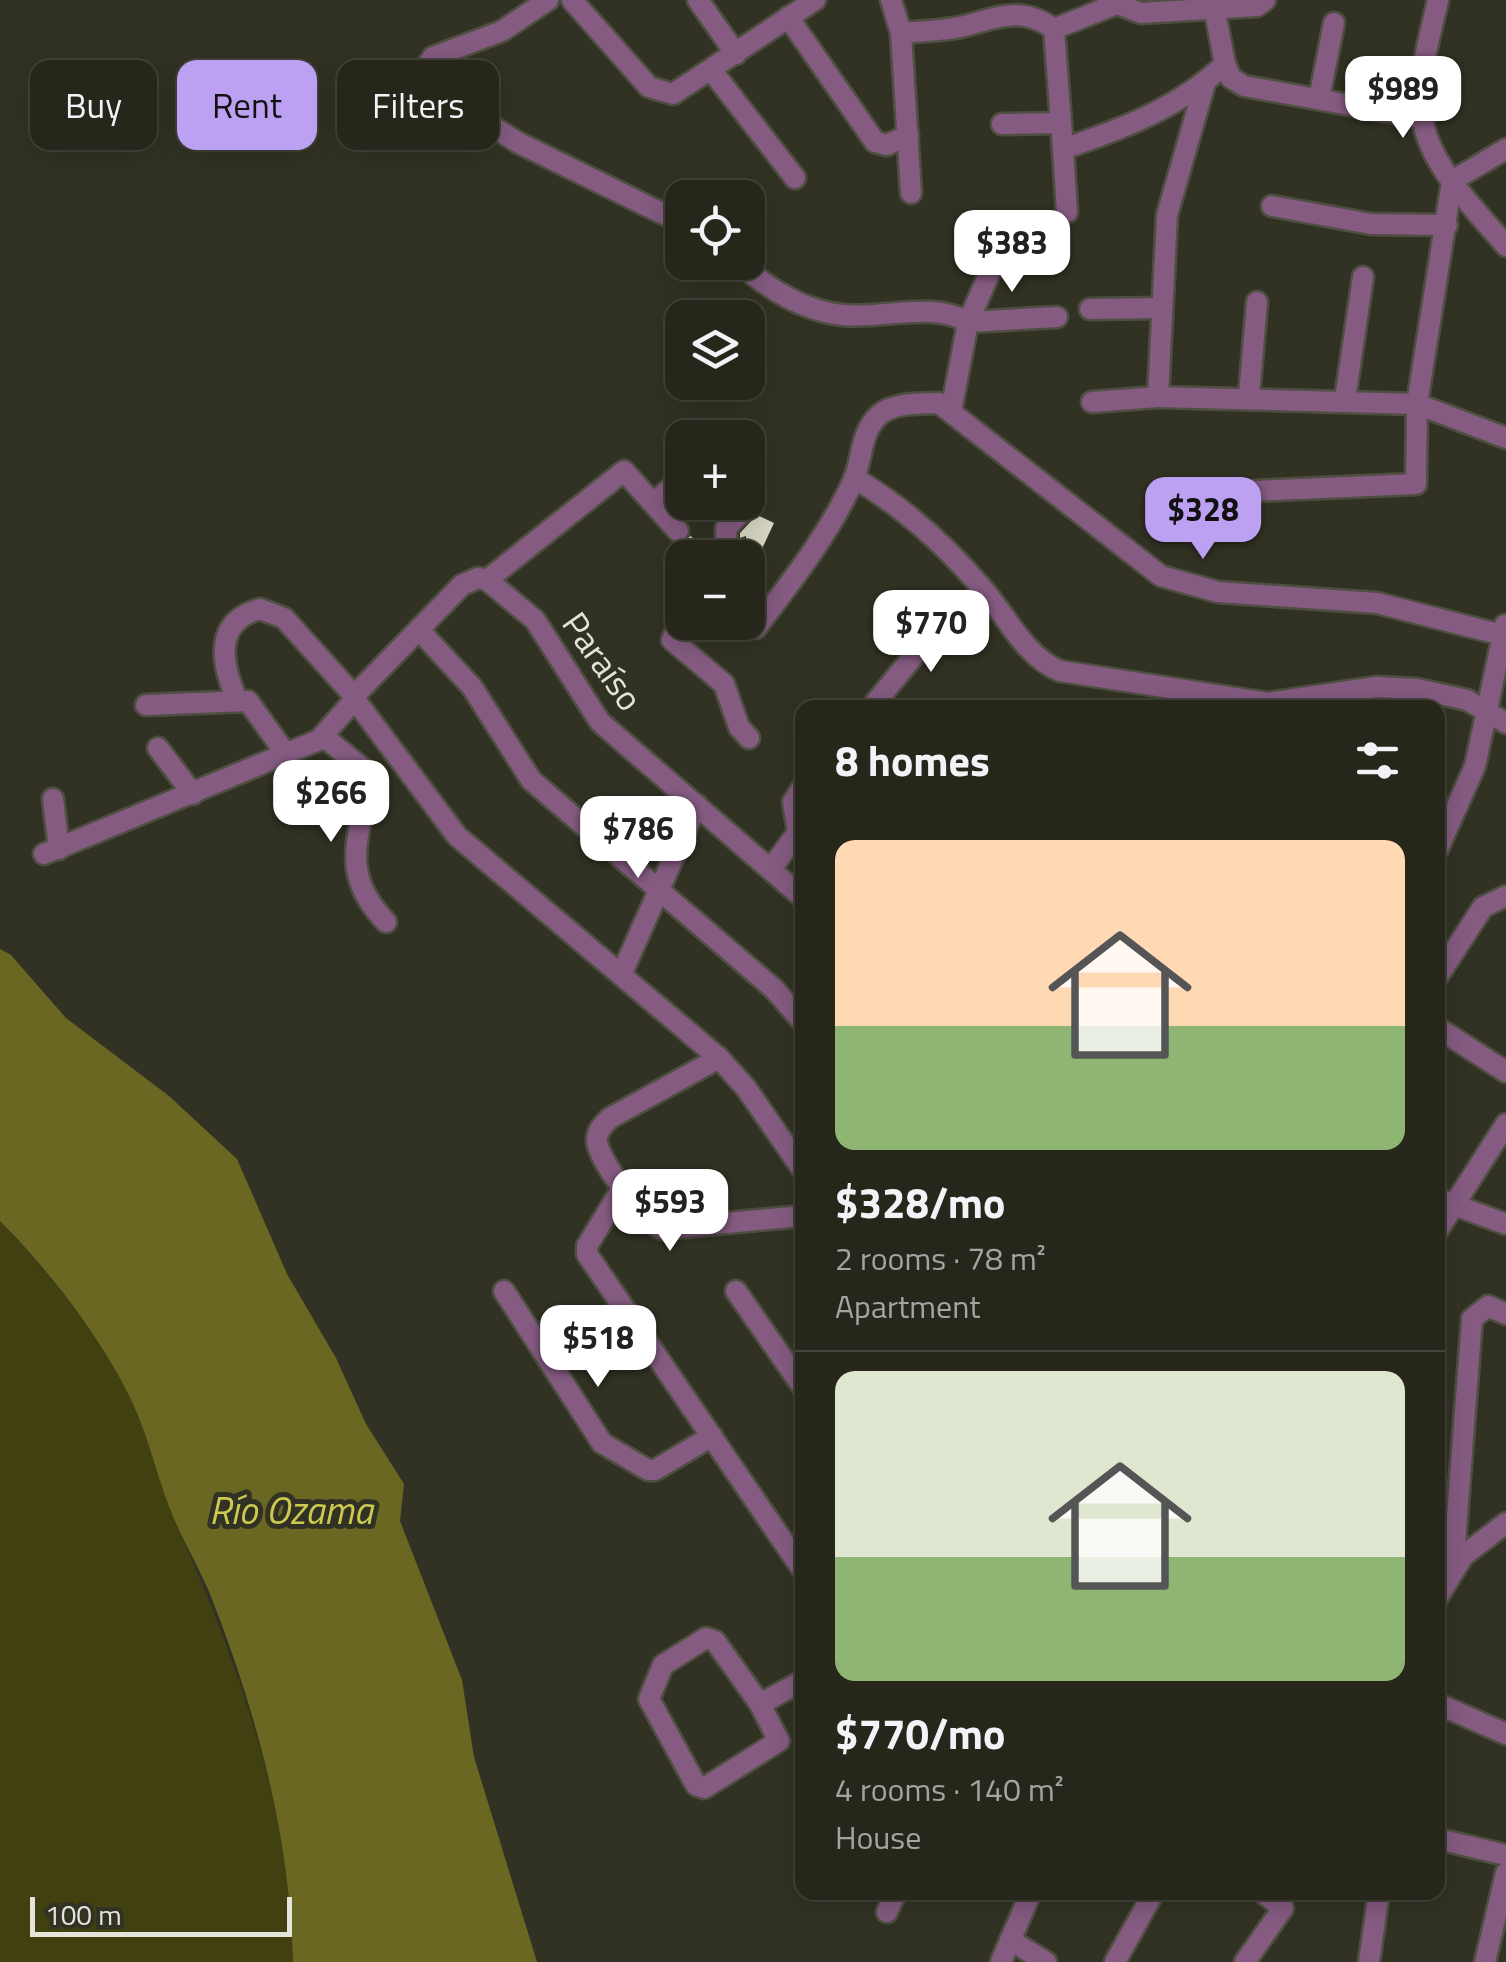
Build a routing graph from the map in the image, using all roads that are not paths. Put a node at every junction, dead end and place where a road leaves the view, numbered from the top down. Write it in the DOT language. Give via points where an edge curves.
graph roads {
  1 [pos="548,0"];
  2 [pos="572,0"];
  3 [pos="698,0"];
  4 [pos="815,0"];
  5 [pos="891,0"];
  6 [pos="1264,0"];
  7 [pos="1438,0"];
  8 [pos="1110,3"];
  9 [pos="1214,7"];
  10 [pos="788,17"];
  11 [pos="1334,23"];
  12 [pos="1054,29"];
  13 [pos="900,34"];
  14 [pos="736,54"];
  15 [pos="1224,64"];
  16 [pos="712,71"];
  17 [pos="1206,82"];
  18 [pos="1319,98"];
  19 [pos="1422,118"];
  20 [pos="1061,123"];
  21 [pos="1002,124"];
  22 [pos="908,135"];
  23 [pos="1063,149"];
  24 [pos="1506,149"];
  25 [pos="795,178"];
  26 [pos="1452,180"];
  27 [pos="911,193"];
  28 [pos="1272,206"];
  29 [pos="1067,212"];
  30 [pos="665,215"];
  31 [pos="1446,225"];
  32 [pos="1005,238"];
  33 [pos="1506,246"];
  34 [pos="1363,277"];
  35 [pos="762,280"];
  36 [pos="1257,302"];
  37 [pos="1161,308"];
  38 [pos="1090,309"];
  39 [pos="1058,317"];
  40 [pos="968,322"];
  41 [pos="1249,396"];
  42 [pos="1158,398"];
  43 [pos="1345,399"];
  44 [pos="1092,402"];
  45 [pos="1417,404"];
  46 [pos="951,411"];
  47 [pos="1506,438"];
  48 [pos="854,478"];
  49 [pos="1255,492"];
  50 [pos="665,494"];
  51 [pos="654,503"];
  52 [pos="678,531"];
  53 [pos="488,580"];
  54 [pos="937,607"];
  55 [pos="765,616"];
  56 [pos="1504,629"];
  57 [pos="420,630"];
  58 [pos="672,640"];
  59 [pos="356,696"];
  60 [pos="236,700"];
  61 [pos="877,700"];
  62 [pos="1248,700"];
  63 [pos="1288,700"];
  64 [pos="146,705"];
  65 [pos="1497,716"];
  66 [pos="323,736"];
  67 [pos="750,738"];
  68 [pos="158,748"];
  69 [pos="286,754"];
  70 [pos="194,794"];
  71 [pos="53,798"];
  72 [pos="697,806"];
  73 [pos="1445,833"];
  74 [pos="795,836"];
  75 [pos="770,868"];
  76 [pos="662,890"];
  77 [pos="795,891"];
  78 [pos="1506,896"];
  79 [pos="386,922"];
  80 [pos="1445,966"];
  81 [pos="621,975"];
  82 [pos="795,1013"];
  83 [pos="1445,1033"];
  84 [pos="718,1058"];
  85 [pos="1506,1072"];
  86 [pos="1506,1124"];
  87 [pos="795,1159"];
  88 [pos="624,1187"];
  89 [pos="1446,1202"];
  90 [pos="795,1217"];
  91 [pos="1506,1224"];
  92 [pos="504,1291"];
  93 [pos="736,1291"];
  94 [pos="1506,1314"];
  95 [pos="795,1376"];
  96 [pos="712,1436"];
  97 [pos="1506,1523"];
  98 [pos="795,1559"];
  99 [pos="1453,1570"];
  100 [pos="1445,1584"];
  101 [pos="795,1685"];
  102 [pos="760,1704"];
  103 [pos="1445,1707"];
  104 [pos="1506,1734"];
  105 [pos="1445,1841"];
  106 [pos="1506,1855"];
  107 [pos="1506,1873"];
  108 [pos="892,1900"];
  109 [pos="1025,1900"];
  110 [pos="1149,1900"];
  111 [pos="1274,1900"];
  112 [pos="1378,1900"];
  113 [pos="887,1912"];
  114 [pos="1010,1940"];
  115 [pos="1001,1962"];
  116 [pos="1046,1962"];
  117 [pos="1114,1962"];
  118 [pos="1244,1962"];
  119 [pos="1369,1962"];
  120 [pos="1485,1962"];
  1 -- 30 [label="street" via="502,30 433,57 423,72 428,85 517,142"];
  2 -- 16 [label="street" via="660,93 672,94"];
  3 -- 14 [label="street"];
  4 -- 10 [label="street"];
  5 -- 13 [label="street"];
  6 -- 9 [label="street"];
  7 -- 19 [label="street"];
  8 -- 9 [label="street" via="1141,13"];
  8 -- 12 [label="street"];
  9 -- 15 [label="street"];
  10 -- 14 [label="street"];
  10 -- 22 [label="street" via="874,142 887,145"];
  11 -- 18 [label="street"];
  12 -- 13 [label="street" via="1014,13"];
  12 -- 20 [label="street"];
  13 -- 22 [label="street"];
  14 -- 16 [label="street"];
  15 -- 17 [label="street"];
  15 -- 18 [label="street" via="1244,86"];
  16 -- 25 [label="street"];
  17 -- 23 [label="street" via="1130,126"];
  17 -- 37 [label="street" via="1167,215"];
  18 -- 19 [label="street"];
  19 -- 26 [label="street"];
  20 -- 21 [label="street"];
  20 -- 23 [label="street"];
  22 -- 27 [label="street"];
  23 -- 29 [label="street"];
  24 -- 26 [label="street"];
  26 -- 31 [label="street"];
  26 -- 33 [label="street"];
  28 -- 31 [label="street" via="1371,224"];
  31 -- 45 [label="street"];
  32 -- 40 [label="street"];
  34 -- 43 [label="street"];
  35 -- 40 [label="street" via="810,309 845,315 927,312"];
  36 -- 41 [label="street"];
  37 -- 38 [label="street"];
  37 -- 42 [label="street"];
  39 -- 40 [label="street"];
  40 -- 46 [label="street"];
  41 -- 42 [label="street"];
  41 -- 43 [label="street"];
  42 -- 44 [label="street"];
  43 -- 45 [label="street"];
  45 -- 47 [label="street"];
  45 -- 49 [label="street" via="1416,484"];
  46 -- 48 [label="street" via="939,403 883,412 865,436"];
  46 -- 56 [label="street" via="1161,576 1218,592 1377,603"];
  48 -- 55 [label="street"];
  48 -- 62 [label="street" via="951,554 1038,658 1060,671"];
  50 -- 51 [label="street"];
  51 -- 52 [label="street"];
  51 -- 53 [label="street" via="623,472"];
  53 -- 57 [label="street" via="462,585"];
  53 -- 72 [label="street, Paraíso" via="549,639 596,718"];
  54 -- 61 [label="street" via="916,653"];
  56 -- 65 [label="street"];
  57 -- 59 [label="street"];
  57 -- 76 [label="street" via="472,688 524,772"];
  58 -- 67 [label="street" via="724,684 739,727"];
  59 -- 60 [label="street" via="284,618 260,610 237,620 226,634 224,669"];
  59 -- 66 [label="street"];
  59 -- 81 [label="street" via="457,836"];
  60 -- 64 [label="street"];
  60 -- 69 [label="street" via="253,706"];
  63 -- 65 [label="street" via="1376,687 1418,689"];
  65 -- 73 [label="street"];
  66 -- 69 [label="street"];
  66 -- 79 [label="street" via="369,780 353,866 363,894"];
  68 -- 70 [label="street"];
  69 -- 70 [label="street"];
  70 -- 71 [label="street" via="52,851"];
  72 -- 75 [label="street, Paraíso"];
  72 -- 76 [label="street"];
  74 -- 75 [label="street"];
  75 -- 77 [label="street, Paraíso"];
  76 -- 81 [label="street"];
  76 -- 82 [label="street"];
  78 -- 80 [label="street" via="1484,907"];
  81 -- 84 [label="street"];
  83 -- 85 [label="street"];
  84 -- 87 [label="street"];
  84 -- 88 [label="street" via="610,1118 598,1134 598,1150"];
  86 -- 89 [label="street"];
  88 -- 90 [label="street" via="646,1220 662,1229"];
  88 -- 96 [label="street" via="587,1254"];
  89 -- 91 [label="street"];
  92 -- 96 [label="street" via="609,1450 656,1470"];
  93 -- 95 [label="street"];
  94 -- 99 [label="street" via="1488,1306 1472,1319"];
  96 -- 98 [label="street"];
  97 -- 99 [label="street"];
  99 -- 100 [label="street"];
  101 -- 102 [label="street"];
  102 -- 102 [label="street" via="777,1745 704,1788 696,1785 649,1695 666,1662 711,1638"];
  103 -- 104 [label="street"];
  105 -- 106 [label="street"];
  107 -- 120 [label="street"];
  108 -- 113 [label="street"];
  109 -- 114 [label="street"];
  110 -- 117 [label="street"];
  111 -- 118 [label="street" via="1282,1912"];
  112 -- 119 [label="street"];
  114 -- 115 [label="street"];
  114 -- 116 [label="street"];
}
